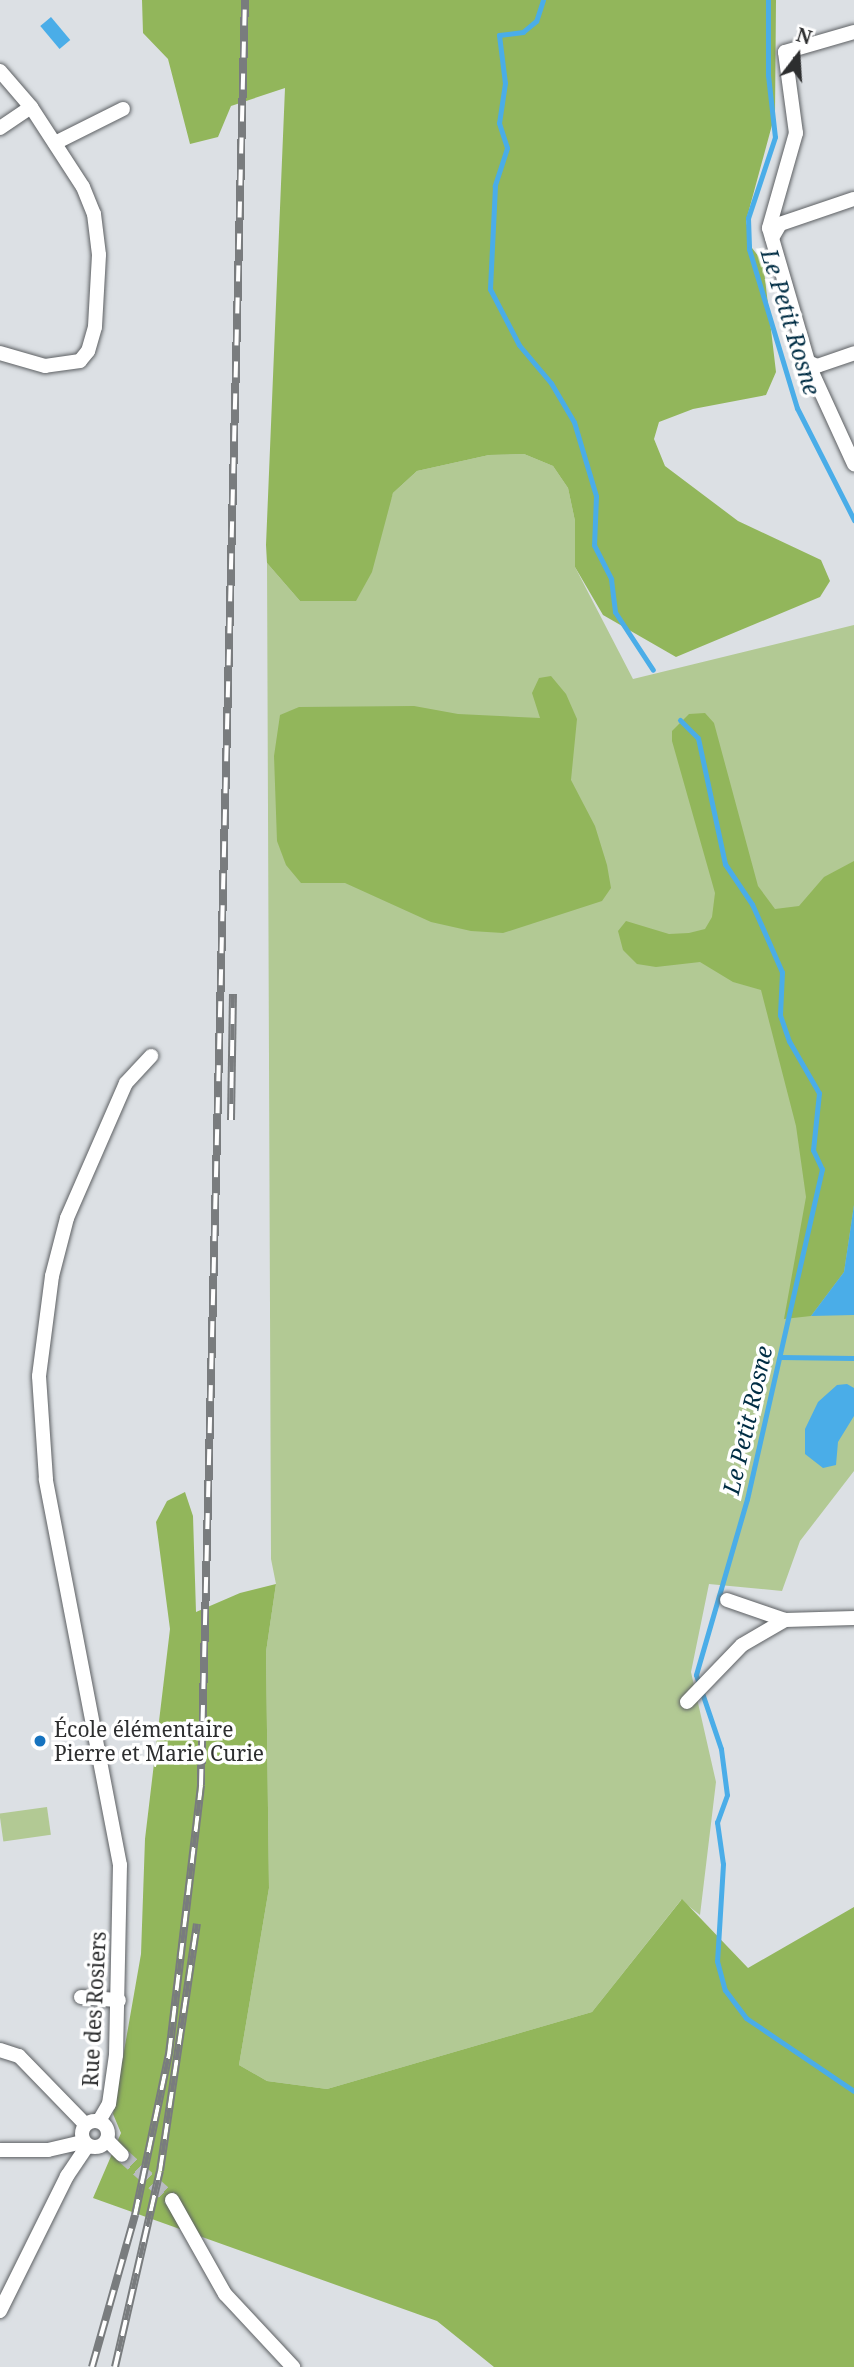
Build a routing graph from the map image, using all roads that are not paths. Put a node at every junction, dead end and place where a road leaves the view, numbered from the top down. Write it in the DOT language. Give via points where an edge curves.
graph roads {
  1 [pos="854,32"];
  2 [pos="0,71"];
  3 [pos="31,107"];
  4 [pos="124,108"];
  5 [pos="0,128"];
  6 [pos="55,143"];
  7 [pos="854,199"];
  8 [pos="772,238"];
  9 [pos="0,353"];
  10 [pos="854,353"];
  11 [pos="808,362"];
  12 [pos="854,464"];
  13 [pos="151,1056"];
  14 [pos="727,1600"];
  15 [pos="854,1618"];
  16 [pos="785,1620"];
  17 [pos="687,1702"];
  18 [pos="81,1997"];
  19 [pos="119,2000"];
  20 [pos="0,2050"];
  21 [pos="92,2122"];
  22 [pos="107,2140"];
  23 [pos="86,2144"];
  24 [pos="0,2151"];
  25 [pos="122,2155"];
  26 [pos="172,2200"];
  27 [pos="0,2311"];
  28 [pos="293,2367"];
  1 -- 8 [label="street" via="785,52 796,133 769,228"];
  2 -- 3 [label="street"];
  3 -- 5 [label="street"];
  3 -- 6 [label="street"];
  4 -- 6 [label="street"];
  6 -- 9 [label="street" via="83,187 97,235 92,339 80,361 68,366 45,366"];
  7 -- 8 [label="street" via="780,224"];
  8 -- 11 [label="street"];
  10 -- 11 [label="street" via="817,366"];
  11 -- 12 [label="street"];
  13 -- 19 [label="street, Rue des Rosiers" via="125,1083 67,1218 51,1276 39,1376 46,1479 115,1821 121,1897"];
  14 -- 16 [label="street"];
  15 -- 16 [label="street"];
  16 -- 17 [label="street" via="742,1645"];
  18 -- 19 [label="street"];
  19 -- 21 [label="street, Rue des Rosiers" via="113,2081"];
  20 -- 21 [label="street" via="19,2056"];
  21 -- 22 [label="street" via="108,2131"];
  21 -- 23 [label="street" via="81,2133"];
  22 -- 23 [label="street" via="100,2146"];
  22 -- 25 [label="street"];
  23 -- 24 [label="street"];
  23 -- 27 [label="street"];
  26 -- 28 [label="street" via="225,2294"];
}
